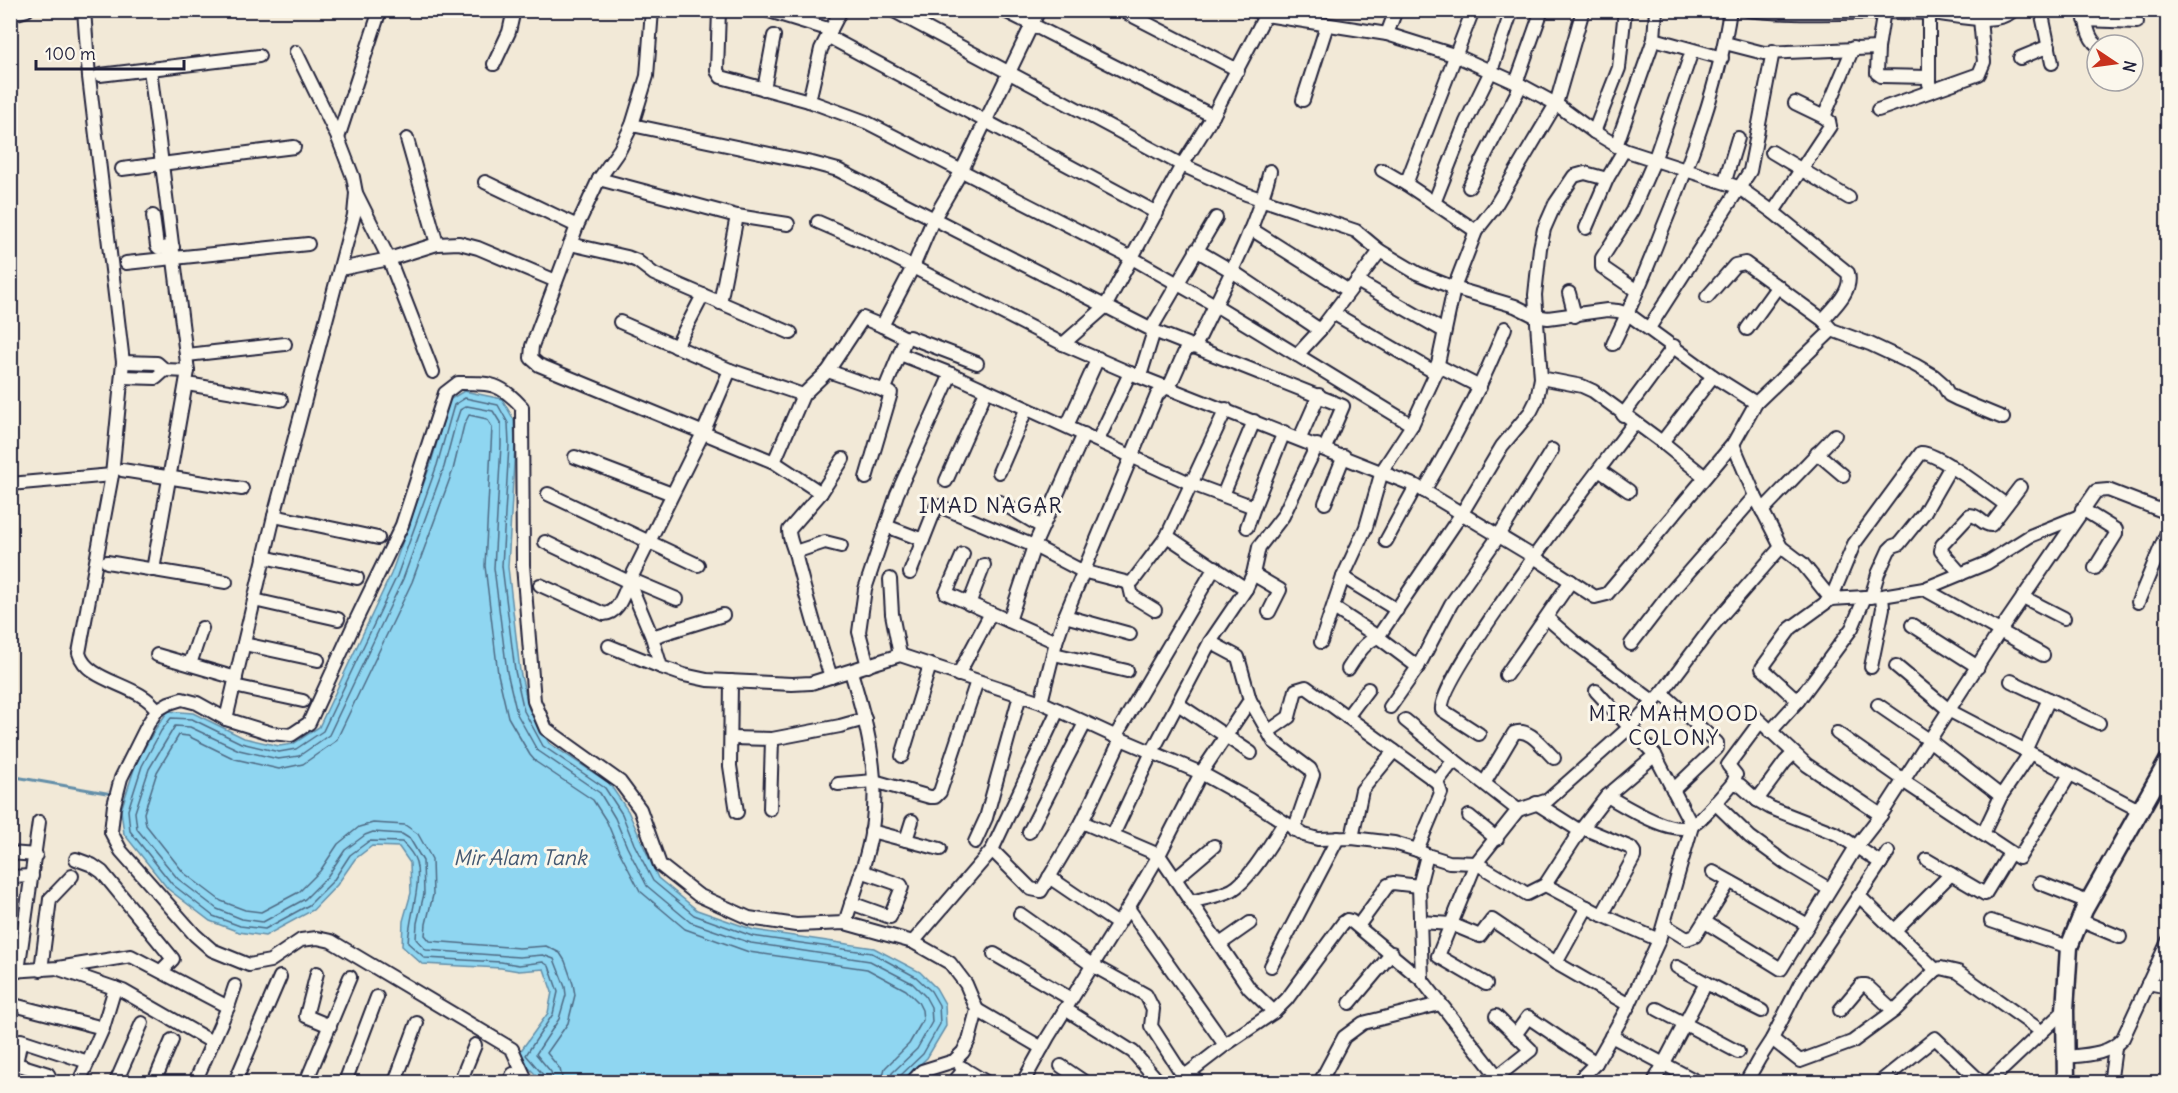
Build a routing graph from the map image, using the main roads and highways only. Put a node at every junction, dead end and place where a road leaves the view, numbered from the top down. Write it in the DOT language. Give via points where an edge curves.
graph roads {
  1 [pos="2168,761"];
  2 [pos="2066,1083"];
  1 -- 2 [label="main road" via="2088,902 2069,947"];
}
